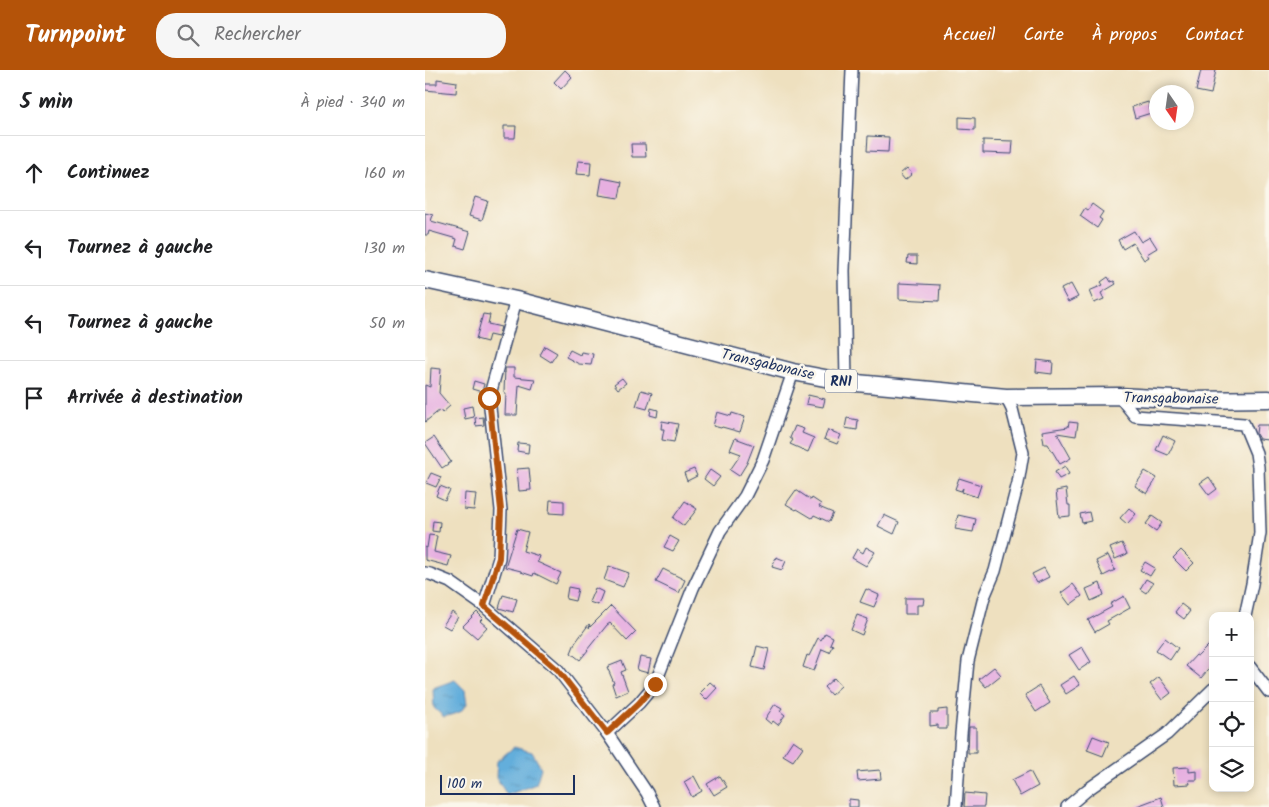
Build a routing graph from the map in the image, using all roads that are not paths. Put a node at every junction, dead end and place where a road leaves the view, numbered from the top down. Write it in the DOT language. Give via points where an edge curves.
graph roads {
  1 [pos="852,70"];
  2 [pos="425,280"];
  3 [pos="516,300"];
  4 [pos="793,372"];
  5 [pos="846,382"];
  6 [pos="1119,396"];
  7 [pos="1006,397"];
  8 [pos="1269,399"];
  9 [pos="425,573"];
  10 [pos="484,606"];
  11 [pos="1246,612"];
  12 [pos="1254,672"];
  13 [pos="1269,692"];
  14 [pos="1209,693"];
  15 [pos="607,733"];
  16 [pos="654,807"];
  17 [pos="956,807"];
  18 [pos="1067,807"];
  1 -- 5 [label="street" via="844,271"];
  2 -- 3 [label="highway, Transgabonaise / RN1"];
  3 -- 4 [label="highway, Transgabonaise / RN1"];
  3 -- 10 [label="street" via="489,398 501,510 499,558"];
  4 -- 5 [label="highway, Transgabonaise / RN1"];
  4 -- 15 [label="street" via="763,460 745,496 720,531 693,588 655,684"];
  5 -- 7 [label="highway, Transgabonaise / RN1"];
  6 -- 7 [label="highway, Transgabonaise / RN1"];
  6 -- 8 [label="highway, Transgabonaise / RN1" via="1190,400"];
  6 -- 11 [label="street" via="1135,416 1244,424 1256,453 1260,533"];
  7 -- 17 [label="street" via="1023,453 995,571 984,597 968,661"];
  9 -- 10 [label="street" via="450,582"];
  10 -- 15 [label="street" via="558,670"];
  12 -- 13 [label="street"];
  14 -- 18 [label="street" via="1167,734"];
  15 -- 16 [label="street"];
}
